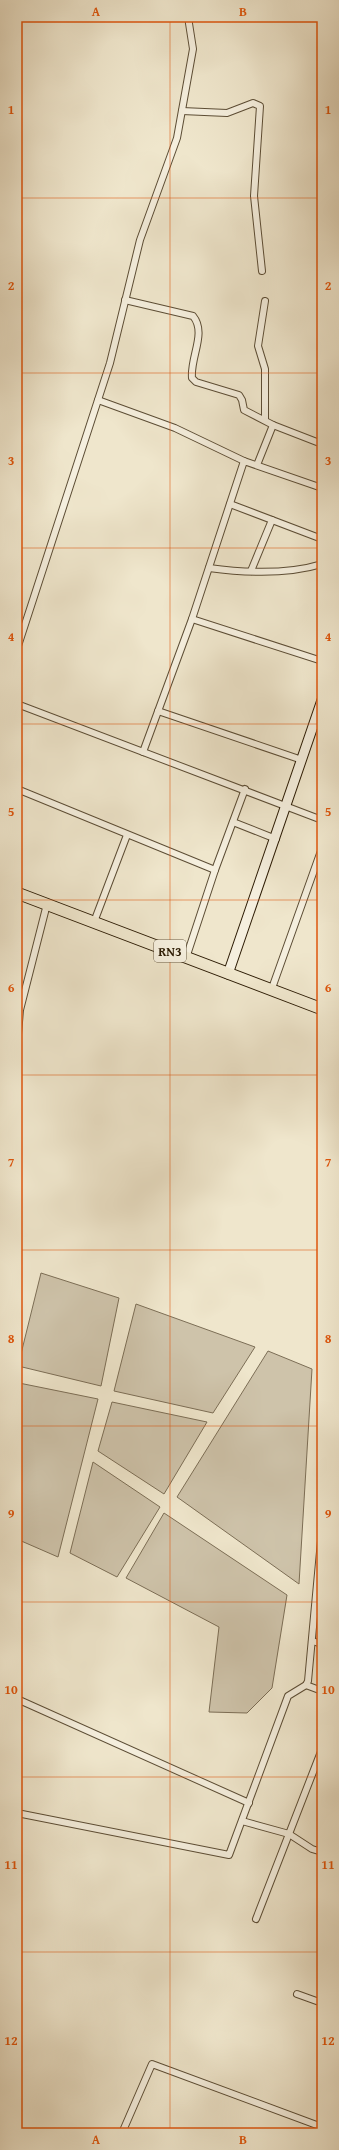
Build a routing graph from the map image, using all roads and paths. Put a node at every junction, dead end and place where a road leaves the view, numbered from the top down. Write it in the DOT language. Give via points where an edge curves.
graph roads {
  1 [pos="188,17"];
  2 [pos="182,111"];
  3 [pos="262,271"];
  4 [pos="124,300"];
  5 [pos="265,301"];
  6 [pos="98,400"];
  7 [pos="265,420"];
  8 [pos="273,425"];
  9 [pos="322,444"];
  10 [pos="244,462"];
  11 [pos="258,465"];
  12 [pos="322,488"];
  13 [pos="230,504"];
  14 [pos="272,520"];
  15 [pos="322,539"];
  16 [pos="322,564"];
  17 [pos="209,568"];
  18 [pos="251,571"];
  19 [pos="192,619"];
  20 [pos="17,649"];
  21 [pos="322,661"];
  22 [pos="322,700"];
  23 [pos="17,704"];
  24 [pos="158,711"];
  25 [pos="320,713"];
  26 [pos="143,752"];
  27 [pos="302,760"];
  28 [pos="17,789"];
  29 [pos="245,789"];
  30 [pos="287,805"];
  31 [pos="322,820"];
  32 [pos="233,822"];
  33 [pos="127,835"];
  34 [pos="276,839"];
  35 [pos="322,848"];
  36 [pos="319,867"];
  37 [pos="215,870"];
  38 [pos="17,893"];
  39 [pos="47,904"];
  40 [pos="94,922"];
  41 [pos="186,958"];
  42 [pos="228,974"];
  43 [pos="271,991"];
  44 [pos="322,1009"];
  45 [pos="17,1046"];
  46 [pos="322,1530"];
  47 [pos="312,1641"];
  48 [pos="322,1644"];
  49 [pos="306,1685"];
  50 [pos="322,1691"];
  51 [pos="17,1699"];
  52 [pos="322,1749"];
  53 [pos="249,1803"];
  54 [pos="17,1813"];
  55 [pos="242,1821"];
  56 [pos="289,1834"];
  57 [pos="322,1852"];
  58 [pos="256,1919"];
  59 [pos="297,1994"];
  60 [pos="322,2003"];
  61 [pos="322,2127"];
  62 [pos="122,2133"];
  1 -- 2 [label="street" via="193,49"];
  2 -- 3 [label="street" via="218,114 253,103 260,106 254,196"];
  2 -- 4 [label="street" via="175,146 140,240"];
  4 -- 6 [label="street" via="114,350"];
  4 -- 7 [label="street" via="192,316 199,326 192,378 196,382 239,395 244,410"];
  5 -- 7 [label="street" via="258,346 265,369"];
  6 -- 10 [label="street" via="175,428"];
  6 -- 20 [label="street"];
  7 -- 8 [label="street"];
  8 -- 9 [label="street"];
  8 -- 11 [label="street"];
  10 -- 11 [label="street"];
  10 -- 13 [label="street"];
  11 -- 12 [label="street"];
  13 -- 14 [label="street"];
  13 -- 17 [label="street"];
  14 -- 15 [label="street"];
  14 -- 18 [label="street"];
  16 -- 18 [label="street" via="294,570"];
  17 -- 18 [label="street"];
  17 -- 19 [label="street"];
  19 -- 21 [label="street"];
  19 -- 24 [label="street"];
  22 -- 25 [label="street"];
  23 -- 26 [label="street"];
  24 -- 26 [label="street"];
  24 -- 27 [label="street"];
  25 -- 27 [label="street"];
  26 -- 29 [label="street"];
  27 -- 30 [label="street"];
  28 -- 33 [label="street"];
  29 -- 30 [label="street"];
  29 -- 32 [label="street"];
  30 -- 31 [label="street"];
  30 -- 34 [label="street"];
  32 -- 34 [label="street"];
  32 -- 37 [label="street"];
  33 -- 37 [label="street"];
  33 -- 40 [label="street"];
  34 -- 42 [label="street"];
  35 -- 36 [label="street"];
  36 -- 43 [label="street"];
  37 -- 41 [label="street"];
  38 -- 39 [label="highway, RN3"];
  39 -- 40 [label="highway, RN3"];
  39 -- 45 [label="street" via="20,1010"];
  40 -- 41 [label="highway, RN3"];
  41 -- 42 [label="highway, RN3"];
  42 -- 43 [label="highway, RN3"];
  43 -- 44 [label="highway, RN3"];
  46 -- 47 [label="street"];
  47 -- 48 [label="street"];
  47 -- 49 [label="street"];
  49 -- 50 [label="street"];
  49 -- 53 [label="street" via="288,1696"];
  51 -- 53 [label="street"];
  52 -- 56 [label="street"];
  53 -- 55 [label="street"];
  54 -- 55 [label="street" via="229,1855"];
  55 -- 56 [label="street"];
  56 -- 57 [label="street" via="312,1849"];
  56 -- 58 [label="street"];
  59 -- 60 [label="street"];
  61 -- 62 [label="street" via="152,2064"];
}
